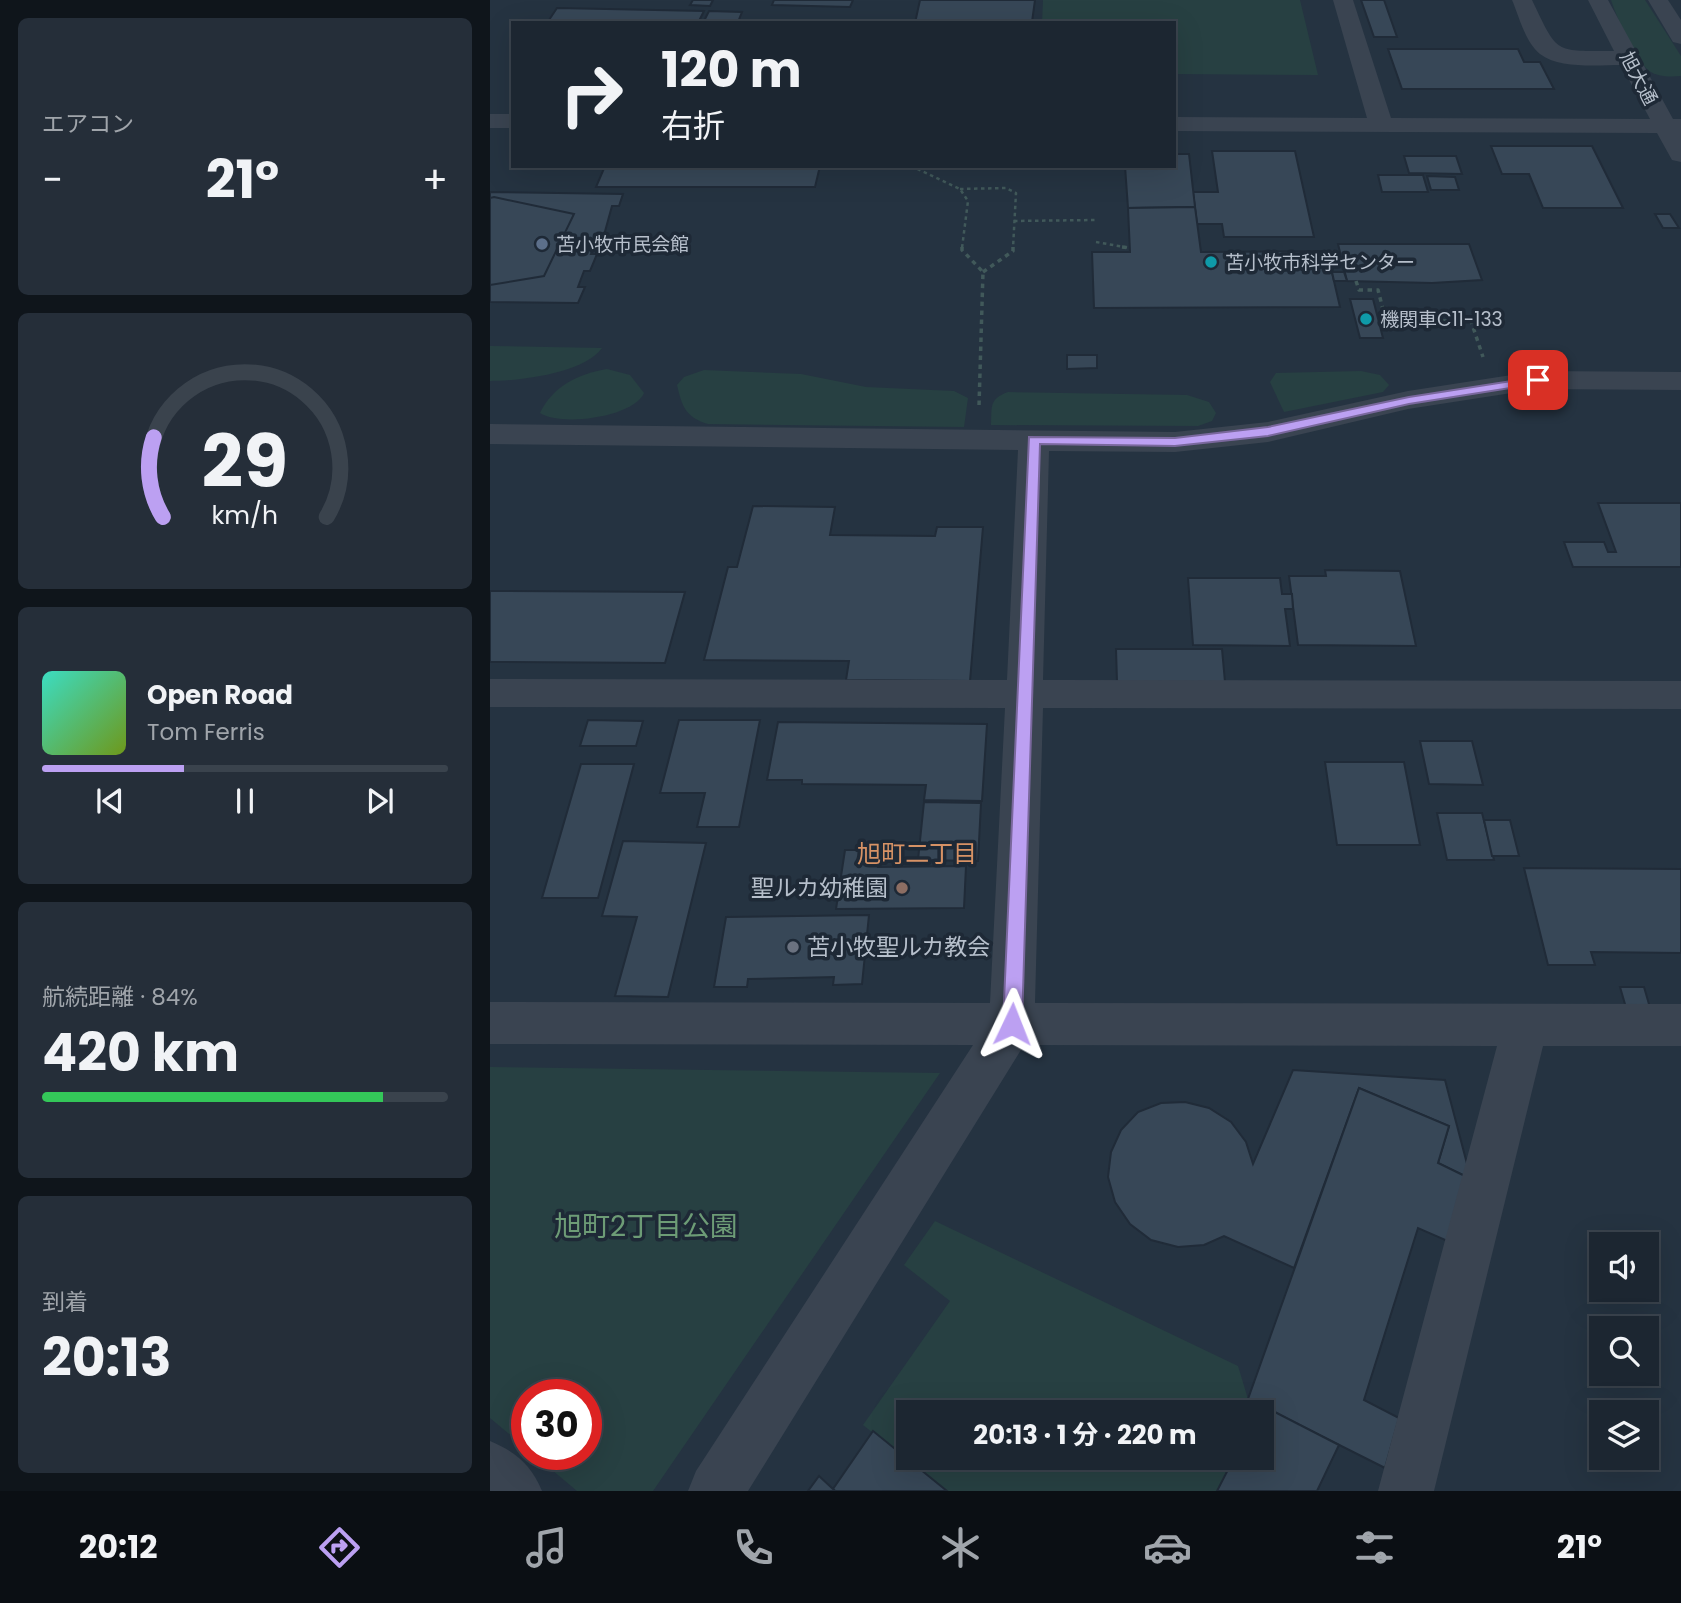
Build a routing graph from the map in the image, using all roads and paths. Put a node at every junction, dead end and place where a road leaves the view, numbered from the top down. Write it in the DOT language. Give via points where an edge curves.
graph roads {
  1 [pos="1343,0"];
  2 [pos="1522,0"];
  3 [pos="1598,0"];
  4 [pos="1658,0"];
  5 [pos="1681,37"];
  6 [pos="1629,58"];
  7 [pos="490,121"];
  8 [pos="511,121"];
  9 [pos="1176,124"];
  10 [pos="1381,125"];
  11 [pos="1673,126"];
  12 [pos="1681,155"];
  13 [pos="915,168"];
  14 [pos="960,189"];
  15 [pos="1096,220"];
  16 [pos="1014,221"];
  17 [pos="1096,242"];
  18 [pos="1130,248"];
  19 [pos="983,272"];
  20 [pos="1356,281"];
  21 [pos="1484,361"];
  22 [pos="1681,381"];
  23 [pos="490,434"];
  24 [pos="976,439"];
  25 [pos="1034,440"];
  26 [pos="1024,694"];
  27 [pos="1681,695"];
  28 [pos="493,703"];
  29 [pos="490,1023"];
  30 [pos="1012,1024"];
  31 [pos="1525,1025"];
  32 [pos="1681,1025"];
  33 [pos="490,1469"];
  34 [pos="514,1491"];
  35 [pos="716,1491"];
  36 [pos="1406,1491"];
  1 -- 10 [label="street"];
  2 -- 6 [label="street" via="1546,48 1557,54"];
  3 -- 6 [label="street, 旭大通"];
  4 -- 5 [label="street"];
  6 -- 11 [label="street, 旭大通" via="1658,91"];
  7 -- 8 [label="street"];
  9 -- 10 [label="street"];
  10 -- 11 [label="street"];
  11 -- 12 [label="street, 旭大通"];
  13 -- 14 [label="path"];
  14 -- 16 [label="path" via="1006,188 1016,193"];
  14 -- 19 [label="path" via="968,201 962,250"];
  15 -- 16 [label="path"];
  16 -- 19 [label="path" via="1013,251"];
  17 -- 18 [label="path"];
  19 -- 24 [label="path"];
  20 -- 21 [label="path" via="1359,290 1378,290 1386,321 1471,321"];
  22 -- 25 [label="street" via="1538,380 1409,400 1268,432 1175,442"];
  23 -- 24 [label="street"];
  24 -- 25 [label="street"];
  25 -- 26 [label="street"];
  26 -- 27 [label="street"];
  26 -- 28 [label="street"];
  26 -- 30 [label="street"];
  29 -- 30 [label="street"];
  30 -- 31 [label="street"];
  30 -- 35 [label="street"];
  31 -- 32 [label="street"];
  31 -- 36 [label="street"];
  33 -- 34 [label="street"];
}
